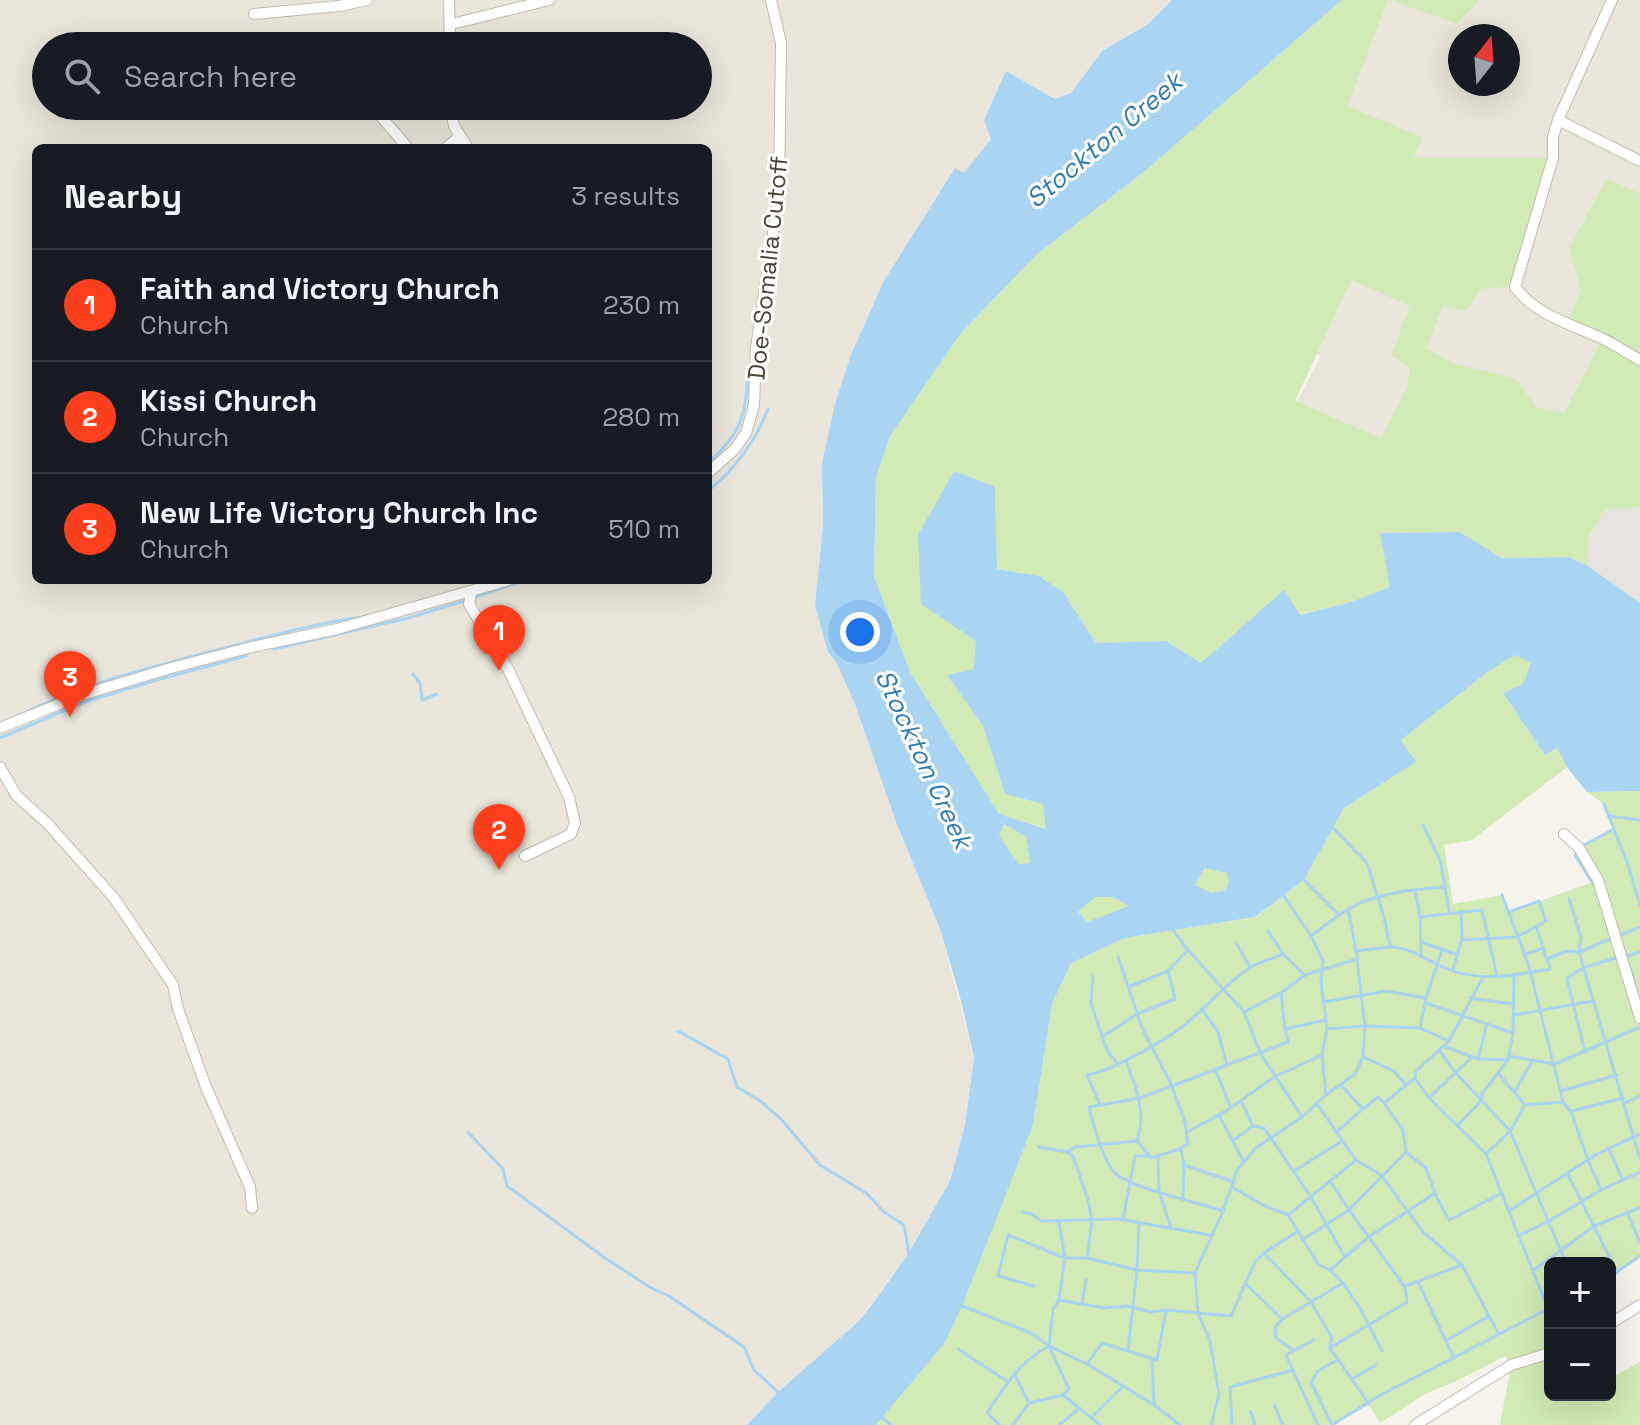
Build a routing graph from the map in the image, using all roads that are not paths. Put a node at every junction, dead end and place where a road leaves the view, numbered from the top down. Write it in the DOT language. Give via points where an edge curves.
graph roads {
  1 [pos="367,0"];
  2 [pos="449,0"];
  3 [pos="549,0"];
  4 [pos="771,0"];
  5 [pos="1612,0"];
  6 [pos="254,14"];
  7 [pos="452,24"];
  8 [pos="451,32"];
  9 [pos="384,120"];
  10 [pos="453,120"];
  11 [pos="1558,120"];
  12 [pos="460,136"];
  13 [pos="405,144"];
  14 [pos="451,144"];
  15 [pos="465,144"];
  16 [pos="1640,161"];
  17 [pos="1640,360"];
  18 [pos="712,469"];
  19 [pos="496,584"];
  20 [pos="471,592"];
  21 [pos="0,728"];
  22 [pos="0,767"];
  23 [pos="1564,834"];
  24 [pos="525,856"];
  25 [pos="1640,1018"];
  26 [pos="252,1208"];
  27 [pos="1640,1305"];
  28 [pos="1616,1320"];
  29 [pos="1544,1355"];
  30 [pos="1415,1425"];
  1 -- 6 [label="street"];
  2 -- 7 [label="street"];
  3 -- 7 [label="street"];
  4 -- 18 [label="street, Doe-Somalia Cutoff" via="781,43 779,193 757,336 754,405 746,433"];
  5 -- 11 [label="street"];
  7 -- 8 [label="street"];
  9 -- 13 [label="street"];
  10 -- 12 [label="street"];
  11 -- 16 [label="street"];
  11 -- 17 [label="street" via="1553,158 1515,287 1526,301 1566,325"];
  12 -- 14 [label="street"];
  12 -- 15 [label="street"];
  19 -- 20 [label="street"];
  20 -- 21 [label="street" via="171,668"];
  20 -- 24 [label="street" via="469,604 530,711 569,797 575,823 571,834"];
  22 -- 26 [label="street" via="16,795 114,898 173,985 206,1087 250,1187"];
  23 -- 25 [label="street" via="1598,880"];
  27 -- 28 [label="street"];
  29 -- 30 [label="street" via="1511,1365"];
}
